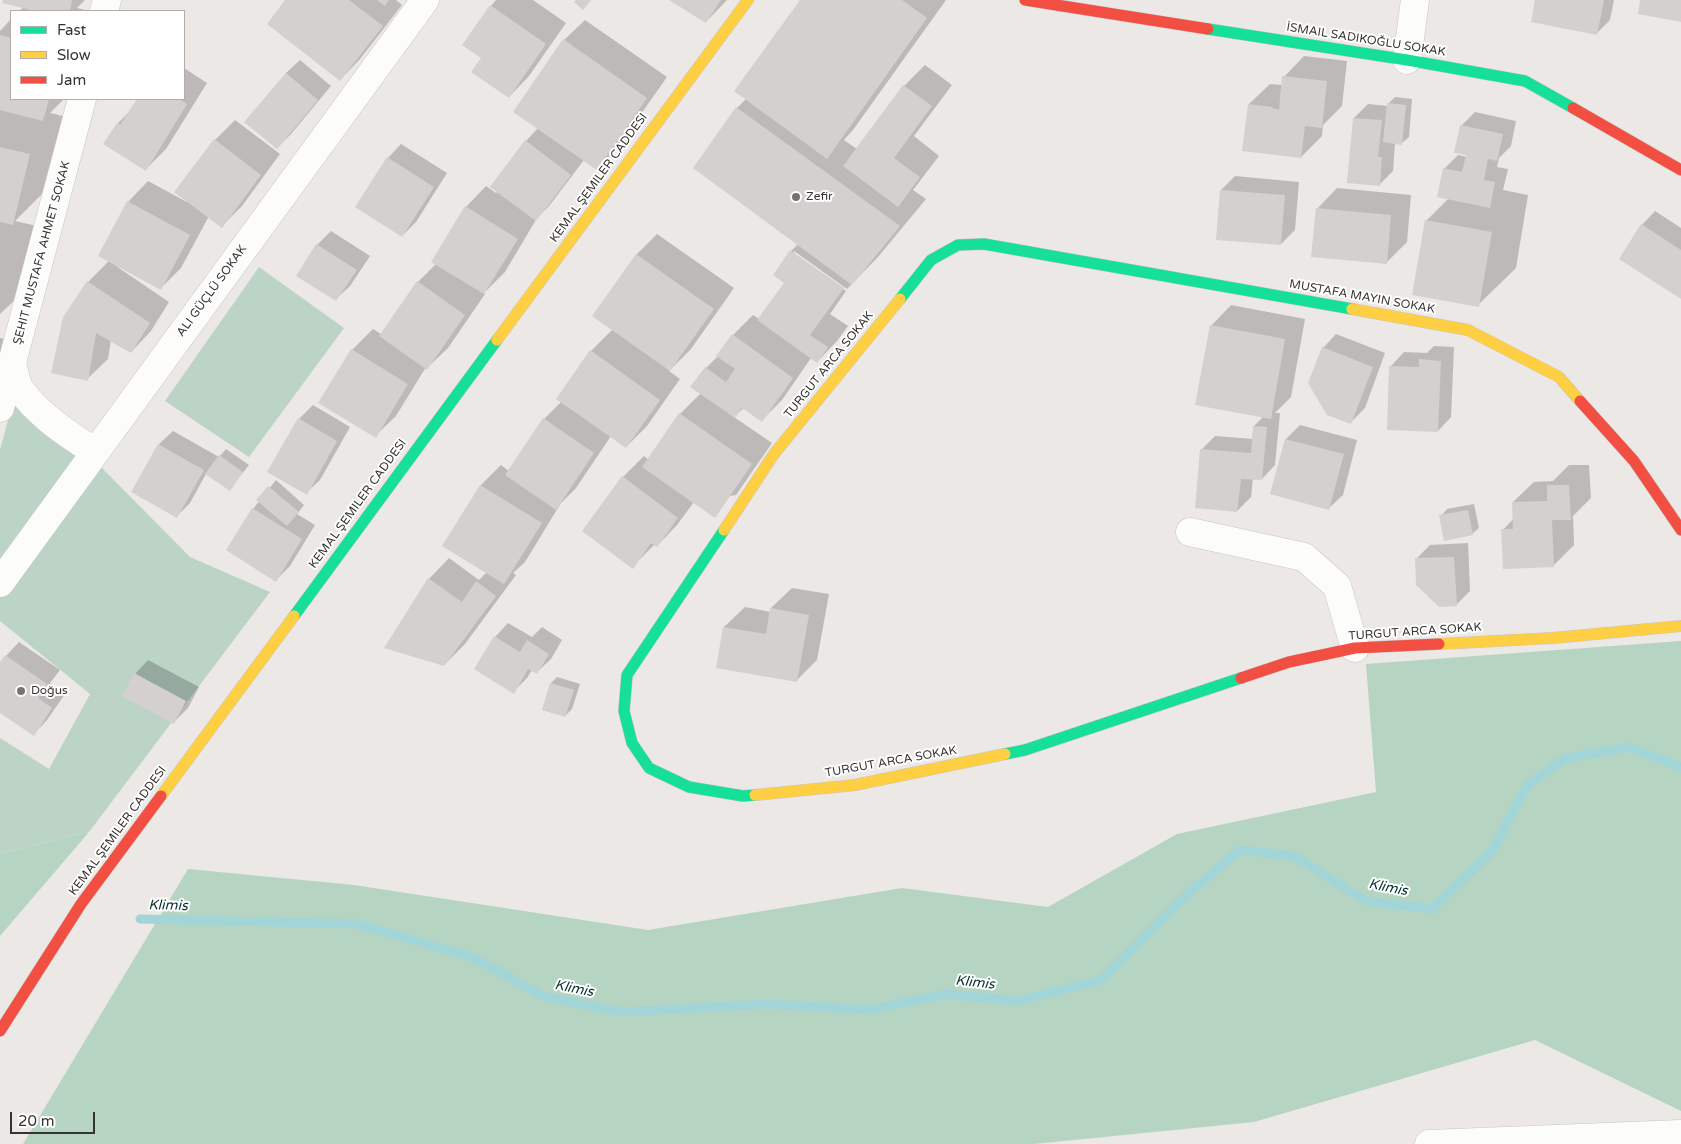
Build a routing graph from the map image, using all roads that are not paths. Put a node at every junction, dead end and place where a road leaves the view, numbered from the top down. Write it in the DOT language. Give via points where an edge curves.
graph roads {
  1 [pos="425,0"];
  2 [pos="748,0"];
  3 [pos="1025,0"];
  4 [pos="1415,0"];
  5 [pos="1407,60"];
  6 [pos="82,100"];
  7 [pos="1681,170"];
  8 [pos="12,363"];
  9 [pos="0,408"];
  10 [pos="94,452"];
  11 [pos="1681,530"];
  12 [pos="1190,532"];
  13 [pos="0,583"];
  14 [pos="1681,626"];
  15 [pos="1356,648"];
  16 [pos="0,1031"];
  17 [pos="1681,1134"];
  18 [pos="1491,1142"];
  19 [pos="1429,1144"];
  1 -- 10 [label="street, ALI GÜÇLÜ SOKAK"];
  2 -- 16 [label="street, KEMAL ŞEMILER CADDESI" via="81,904"];
  3 -- 5 [label="street"];
  4 -- 5 [label="street"];
  5 -- 7 [label="street" via="1525,81"];
  6 -- 8 [label="street, ŞEHIT MUSTAFA AHMET SOKAK"];
  8 -- 9 [label="street, ŞEHIT MUSTAFA AHMET SOKAK"];
  8 -- 10 [label="street" via="19,388 40,412"];
  10 -- 13 [label="street, ALI GÜÇLÜ SOKAK"];
  11 -- 15 [label="street, TURGUT ARCA SOKAK" via="1634,461 1558,377 1468,330 984,244 958,245 931,260 774,454 627,675 624,711 632,743 649,768 689,787 743,796 855,785 1025,750 1289,662"];
  12 -- 15 [label="street" via="1304,557 1337,586"];
  14 -- 15 [label="street, TURGUT ARCA SOKAK" via="1553,638"];
  17 -- 18 [label="street"];
  18 -- 19 [label="street"];
}
